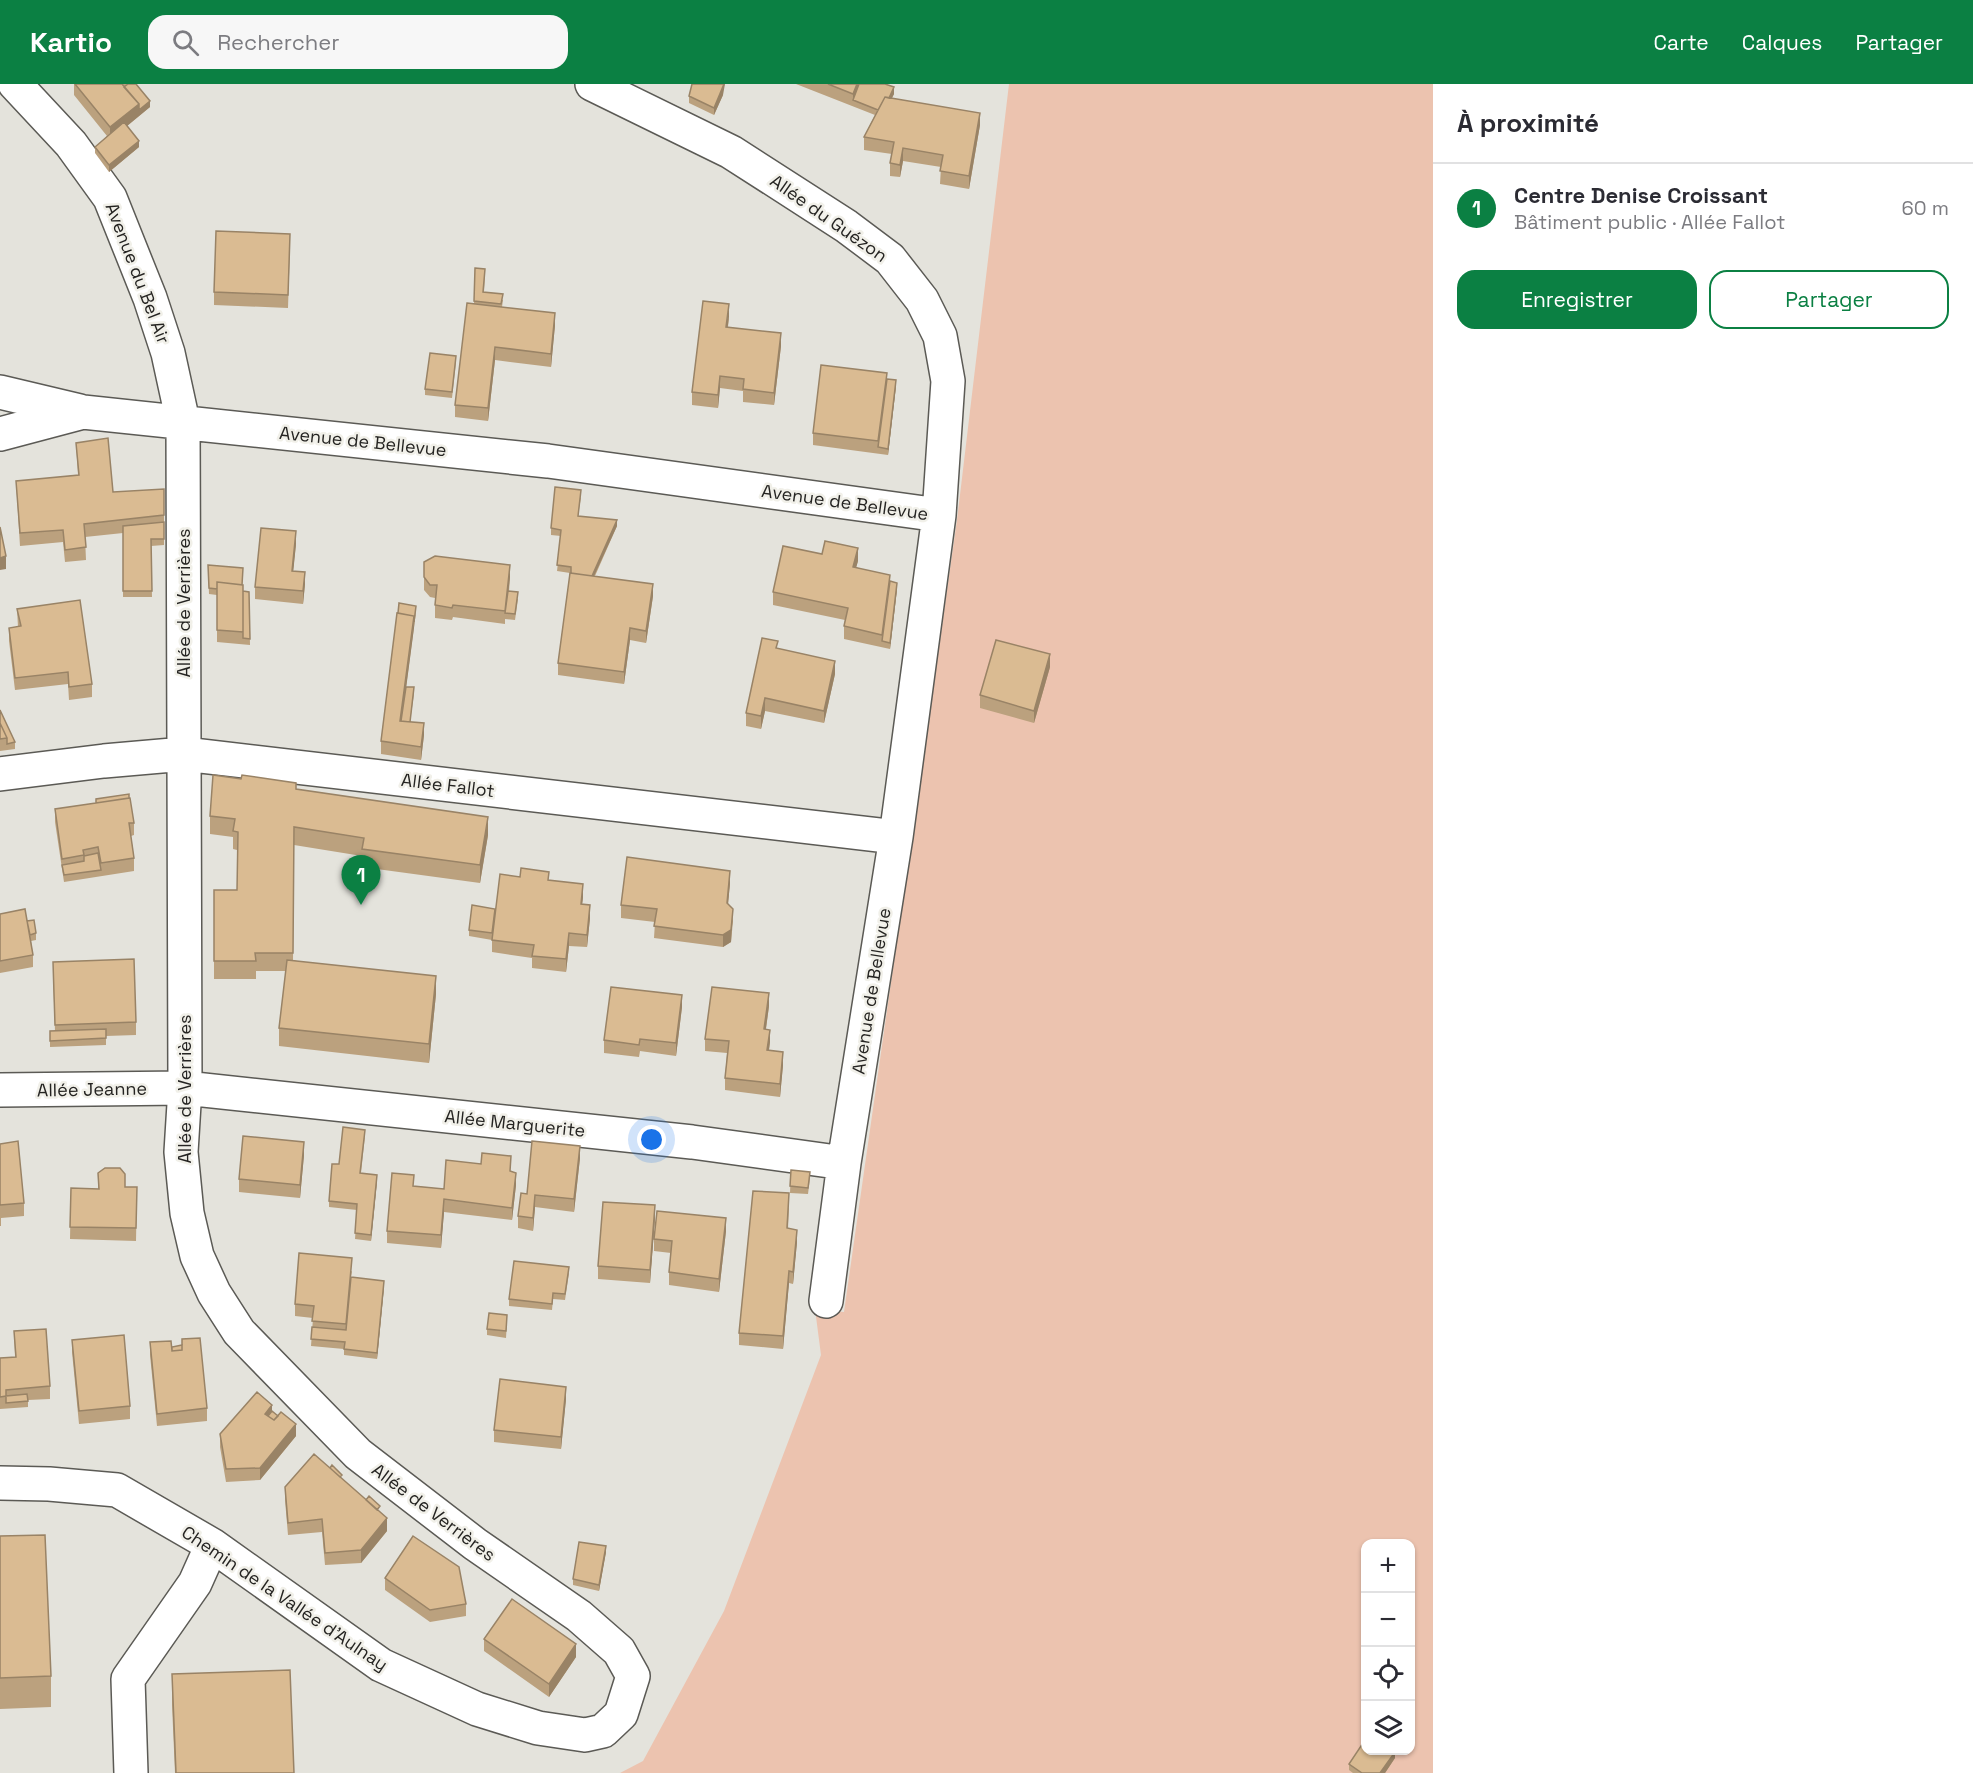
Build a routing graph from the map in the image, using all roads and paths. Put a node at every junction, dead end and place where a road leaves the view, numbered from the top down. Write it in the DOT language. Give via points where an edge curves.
graph roads {
  1 [pos="15,84"];
  2 [pos="592,84"];
  3 [pos="0,392"];
  4 [pos="83,412"];
  5 [pos="183,422"];
  6 [pos="0,434"];
  7 [pos="939,515"];
  8 [pos="184,754"];
  9 [pos="0,774"];
  10 [pos="896,837"];
  11 [pos="184,1088"];
  12 [pos="0,1090"];
  13 [pos="844,1163"];
  14 [pos="826,1301"];
  15 [pos="0,1483"];
  16 [pos="212,1545"];
  17 [pos="603,1731"];
  18 [pos="131,1773"];
  1 -- 5 [label="street, Avenue du Bel Air" via="71,144 110,198 168,353"];
  2 -- 7 [label="street, Allée du Guézon" via="731,152 890,259 922,300 940,336 948,381"];
  3 -- 4 [label="street"];
  4 -- 5 [label="street, Avenue de Bellevue"];
  4 -- 6 [label="street, Avenue de Bellevue"];
  5 -- 7 [label="street, Avenue de Bellevue" via="548,461"];
  5 -- 8 [label="street, Allée de Verrières"];
  7 -- 10 [label="street, Avenue de Bellevue"];
  8 -- 9 [label="street, Allée Fallot"];
  8 -- 10 [label="street, Allée Fallot"];
  8 -- 11 [label="street, Allée de Verrières"];
  10 -- 13 [label="street, Avenue de Bellevue"];
  11 -- 12 [label="street, Allée Jeanne"];
  11 -- 13 [label="street, Allée Marguerite" via="680,1141"];
  11 -- 17 [label="street, Allée de Verrières" via="181,1152 188,1213 197,1256 213,1293 239,1332 358,1454 579,1616 619,1651 633,1676 621,1714"];
  13 -- 14 [label="street, Avenue de Bellevue"];
  15 -- 16 [label="street, Chemin de la Vallée d'Aulnay" via="117,1490"];
  16 -- 17 [label="street, Chemin de la Vallée d'Aulnay" via="381,1665 477,1709 528,1725 585,1735"];
  16 -- 18 [label="street" via="195,1583 128,1679"];
}
